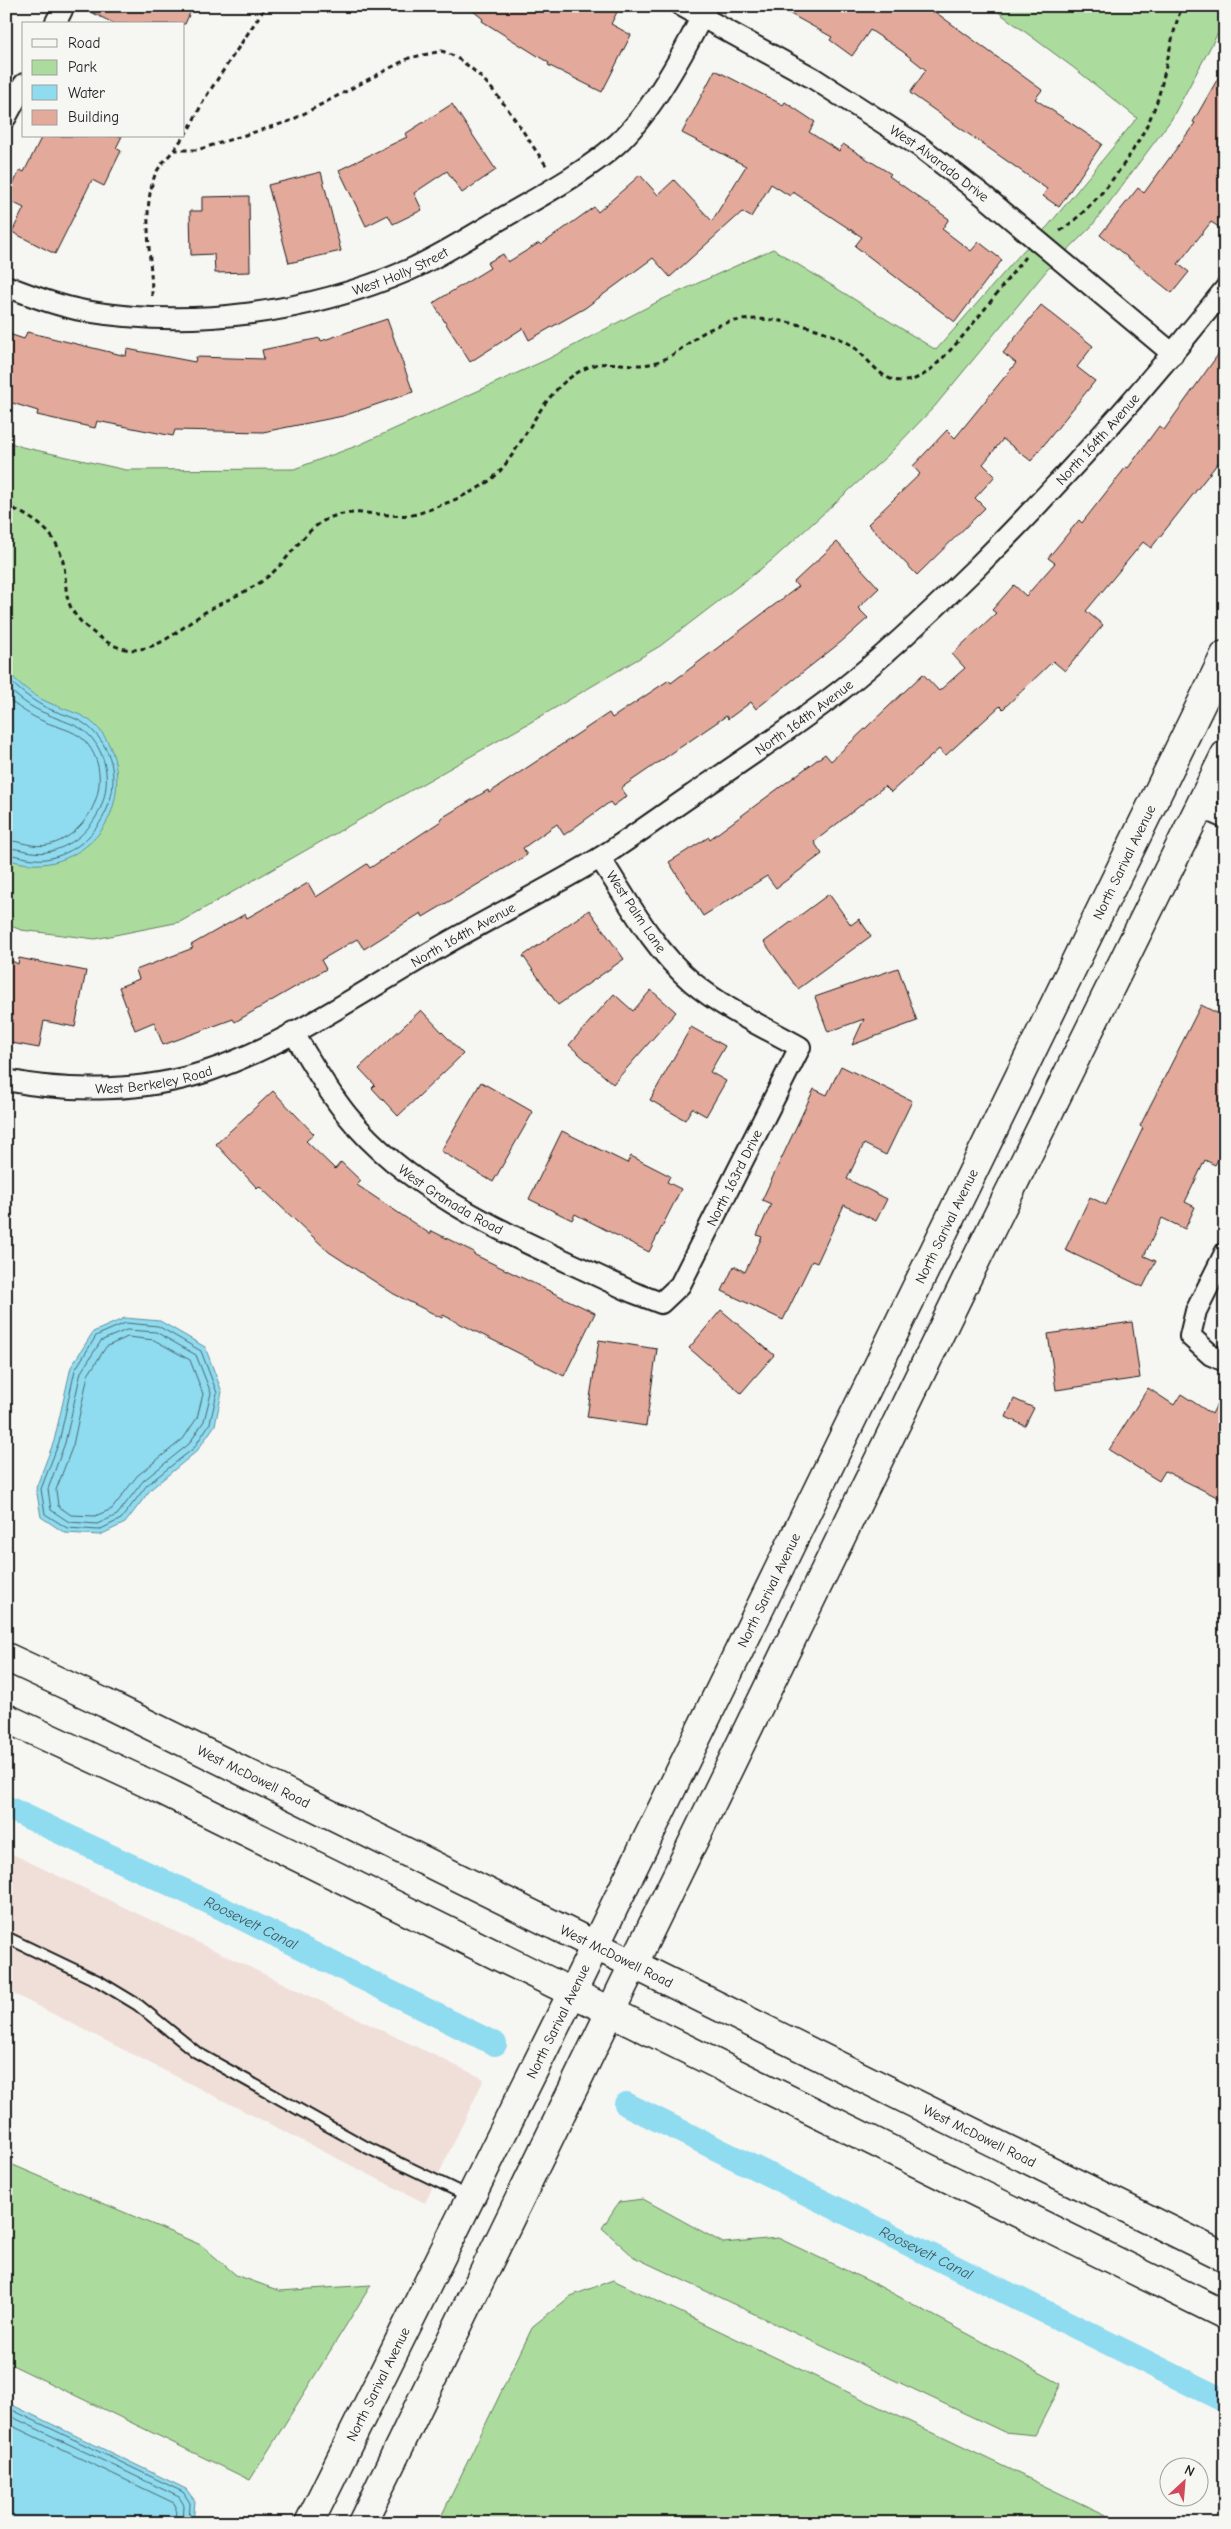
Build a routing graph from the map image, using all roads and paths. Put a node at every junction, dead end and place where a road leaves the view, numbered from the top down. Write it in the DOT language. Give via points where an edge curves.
graph roads {
  1 [pos="64,6"];
  2 [pos="266,6"];
  3 [pos="682,6"];
  4 [pos="1182,6"];
  5 [pos="705,12"];
  6 [pos="56,22"];
  7 [pos="22,88"];
  8 [pos="6,117"];
  9 [pos="185,135"];
  10 [pos="183,138"];
  11 [pos="174,150"];
  12 [pos="560,186"];
  13 [pos="1040,244"];
  14 [pos="6,286"];
  15 [pos="1225,289"];
  16 [pos="152,318"];
  17 [pos="1173,354"];
  18 [pos="6,505"];
  19 [pos="1225,655"];
  20 [pos="1225,755"];
  21 [pos="1200,807"];
  22 [pos="1225,818"];
  23 [pos="600,858"];
  24 [pos="293,1032"];
  25 [pos="800,1047"];
  26 [pos="6,1080"];
  27 [pos="1225,1253"];
  28 [pos="661,1303"];
  29 [pos="1225,1361"];
  30 [pos="6,1657"];
  31 [pos="6,1718"];
  32 [pos="6,1937"];
  33 [pos="595,1945"];
  34 [pos="634,1964"];
  35 [pos="572,1993"];
  36 [pos="611,2011"];
  37 [pos="471,2197"];
  38 [pos="1225,2257"];
  39 [pos="1225,2315"];
  40 [pos="309,2523"];
  41 [pos="362,2523"];
  1 -- 6 [label="street"];
  2 -- 9 [label="path" via="205,98"];
  3 -- 5 [label="street, West Alvarado Drive"];
  4 -- 13 [label="path" via="1170,40 1158,98 1143,133 1089,206"];
  5 -- 12 [label="street, West Holly Street" via="653,101 637,121 618,143"];
  5 -- 13 [label="street, West Alvarado Drive" via="919,146"];
  7 -- 8 [label="street"];
  10 -- 11 [label="path"];
  11 -- 12 [label="path" via="197,150 290,121 408,58 442,51 466,64 483,80 505,106"];
  11 -- 16 [label="path" via="156,174 149,206"];
  12 -- 16 [label="street, West Holly Street" via="445,252 378,282 267,311 199,318"];
  13 -- 17 [label="street, West Alvarado Drive"];
  13 -- 18 [label="path" via="1027,254 940,360 917,378 889,380 843,340 810,327 764,319 718,325 655,363 603,363 580,371 567,379 546,402 491,480 405,517 357,512 327,519 307,534 263,581 209,609 150,647 138,650 118,647 87,628 67,602 60,554 54,541 39,524"];
  14 -- 16 [label="street, West Holly Street" via="83,310"];
  15 -- 17 [label="street, North 164th Avenue"];
  17 -- 23 [label="street, North 164th Avenue" via="1094,446 925,617 840,690"];
  19 -- 33 [label="main road, North Sarival Avenue"];
  20 -- 21 [label="main road"];
  21 -- 22 [label="street"];
  21 -- 34 [label="main road"];
  23 -- 24 [label="street, North 164th Avenue"];
  23 -- 25 [label="street, West Palm Lane" via="654,940 693,983 724,1005"];
  24 -- 26 [label="street, West Berkeley Road" via="210,1071 176,1080 74,1088"];
  24 -- 28 [label="street, West Granada Road" via="348,1116 400,1168 460,1208"];
  25 -- 28 [label="street, North 163rd Drive" via="680,1285"];
  27 -- 29 [label="street" via="1196,1311 1190,1336"];
  30 -- 33 [label="main road, West McDowell Road"];
  31 -- 35 [label="main road" via="173,1796"];
  32 -- 37 [label="lane" via="100,1982 138,2005 196,2052 358,2143"];
  33 -- 34 [label="main road, West McDowell Road"];
  33 -- 35 [label="main road, North Sarival Avenue"];
  34 -- 36 [label="main road"];
  34 -- 38 [label="main road, West McDowell Road"];
  35 -- 36 [label="main road"];
  35 -- 37 [label="main road, North Sarival Avenue"];
  36 -- 39 [label="main road"];
  36 -- 41 [label="main road"];
  37 -- 40 [label="main road, North Sarival Avenue"];
}
